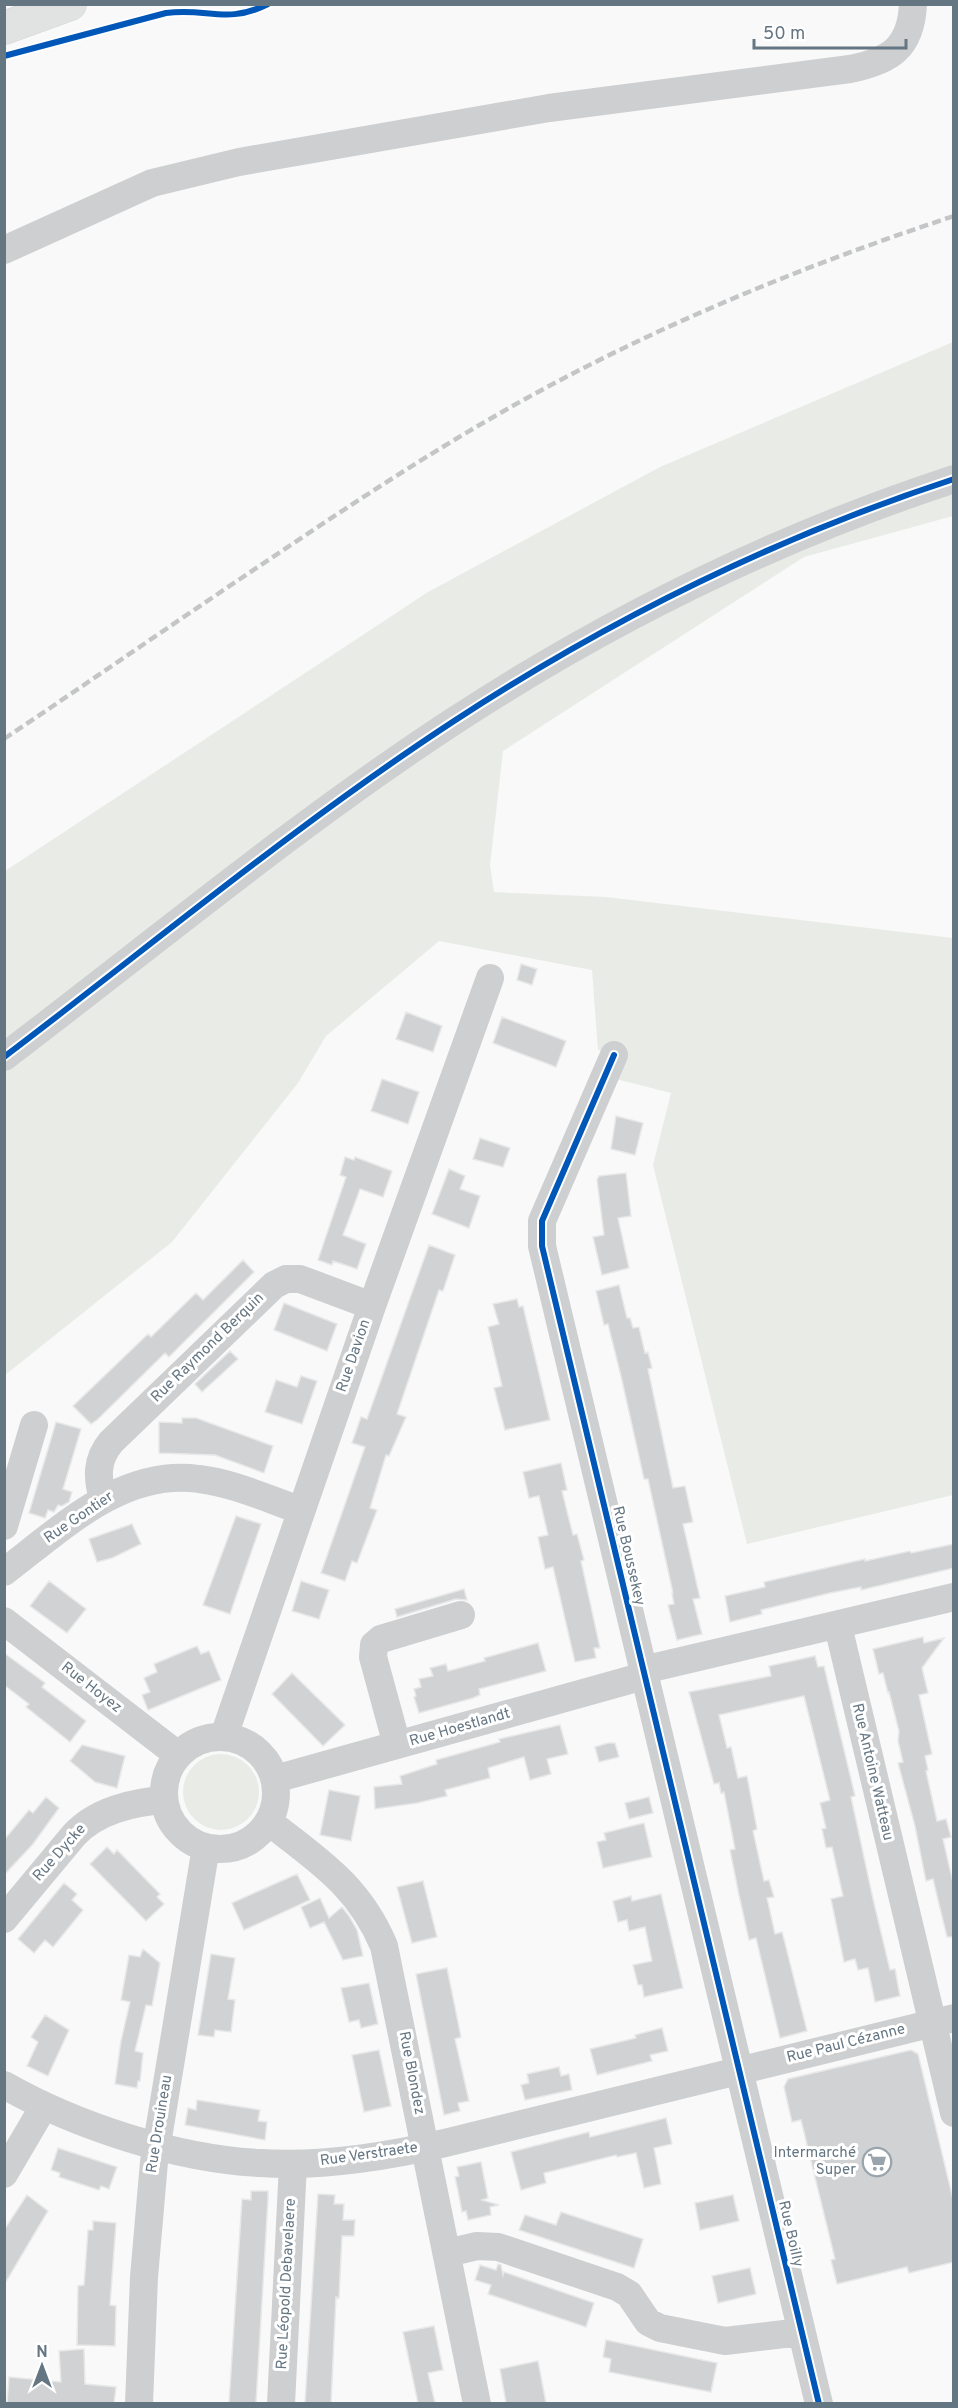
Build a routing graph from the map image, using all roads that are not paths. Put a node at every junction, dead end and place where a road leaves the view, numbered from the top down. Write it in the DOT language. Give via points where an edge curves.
graph roads {
  1 [pos="70,4"];
  2 [pos="913,4"];
  3 [pos="4,28"];
  4 [pos="4,250"];
  5 [pos="954,479"];
  6 [pos="490,978"];
  7 [pos="614,1055"];
  8 [pos="4,1057"];
  9 [pos="372,1306"];
  10 [pos="34,1425"];
  11 [pos="103,1499"];
  12 [pos="300,1510"];
  13 [pos="4,1526"];
  14 [pos="5,1570"];
  15 [pos="954,1598"];
  16 [pos="461,1615"];
  17 [pos="4,1620"];
  18 [pos="838,1626"];
  19 [pos="644,1673"];
  20 [pos="224,1737"];
  21 [pos="397,1745"];
  22 [pos="178,1755"];
  23 [pos="275,1779"];
  24 [pos="164,1800"];
  25 [pos="269,1822"];
  26 [pos="206,1847"];
  27 [pos="4,1918"];
  28 [pos="942,2021"];
  29 [pos="739,2071"];
  30 [pos="4,2085"];
  31 [pos="44,2106"];
  32 [pos="954,2113"];
  33 [pos="156,2145"];
  34 [pos="425,2148"];
  35 [pos="293,2164"];
  36 [pos="4,2174"];
  37 [pos="447,2253"];
  38 [pos="801,2332"];
  39 [pos="140,2403"];
  40 [pos="281,2403"];
  41 [pos="477,2403"];
  42 [pos="819,2403"];
  1 -- 3 [label="main road"];
  2 -- 4 [label="street" via="910,26 901,45 876,64 549,108 239,162 152,183"];
  5 -- 8 [label="street" via="888,500 777,545 643,610 528,675 453,721 336,803"];
  6 -- 9 [label="street, Rue Davion"];
  7 -- 19 [label="street, Rue Boussekey" via="540,1233"];
  9 -- 11 [label="street, Rue Raymond Berquin" via="300,1279 286,1279 274,1285 111,1442 98,1469"];
  9 -- 12 [label="street, Rue Davion"];
  10 -- 13 [label="street"];
  11 -- 12 [label="street, Rue Gontier" via="142,1484 186,1478 218,1483"];
  11 -- 14 [label="street, Rue Gontier"];
  12 -- 20 [label="street, Rue Davion"];
  15 -- 18 [label="street"];
  16 -- 21 [label="street" via="374,1644 373,1657"];
  17 -- 22 [label="street, Rue Hoyez"];
  18 -- 19 [label="street"];
  18 -- 28 [label="street, Rue Antoine Watteau"];
  19 -- 21 [label="street, Rue Hoestlandt"];
  19 -- 29 [label="street, Rue Boussekey"];
  20 -- 22 [label="street" via="199,1741"];
  20 -- 23 [label="street" via="239,1739 256,1749"];
  21 -- 23 [label="street, Rue Hoestlandt"];
  22 -- 24 [label="street" via="167,1774"];
  23 -- 25 [label="street" via="276,1801"];
  24 -- 26 [label="street" via="178,1830 190,1841"];
  24 -- 27 [label="street, Rue Dycke" via="138,1803 86,1823"];
  25 -- 26 [label="street" via="255,1838 241,1845 226,1849"];
  25 -- 34 [label="street, Rue Blondez" via="346,1885 379,1935 390,1966"];
  26 -- 33 [label="street, Rue Drouineau"];
  28 -- 29 [label="street, Rue Paul Cézanne"];
  28 -- 32 [label="street, Rue Antoine Watteau"];
  29 -- 34 [label="street, Rue Verstraete"];
  29 -- 38 [label="street, Rue Boilly"];
  30 -- 31 [label="street, Rue Verstraete"];
  31 -- 33 [label="street, Rue Verstraete" via="86,2124"];
  31 -- 36 [label="street"];
  33 -- 35 [label="street, Rue Verstraete" via="234,2162"];
  33 -- 39 [label="street, Rue Drouineau" via="145,2260"];
  34 -- 35 [label="street, Rue Verstraete"];
  34 -- 37 [label="street, Rue Blondez"];
  35 -- 40 [label="street, Rue Léopold Debavelaere"];
  37 -- 38 [label="street" via="477,2246 498,2247 617,2287 629,2295 648,2322 671,2330 725,2341"];
  37 -- 41 [label="street, Rue Blondez"];
  38 -- 42 [label="street, Rue Boilly"];
}
